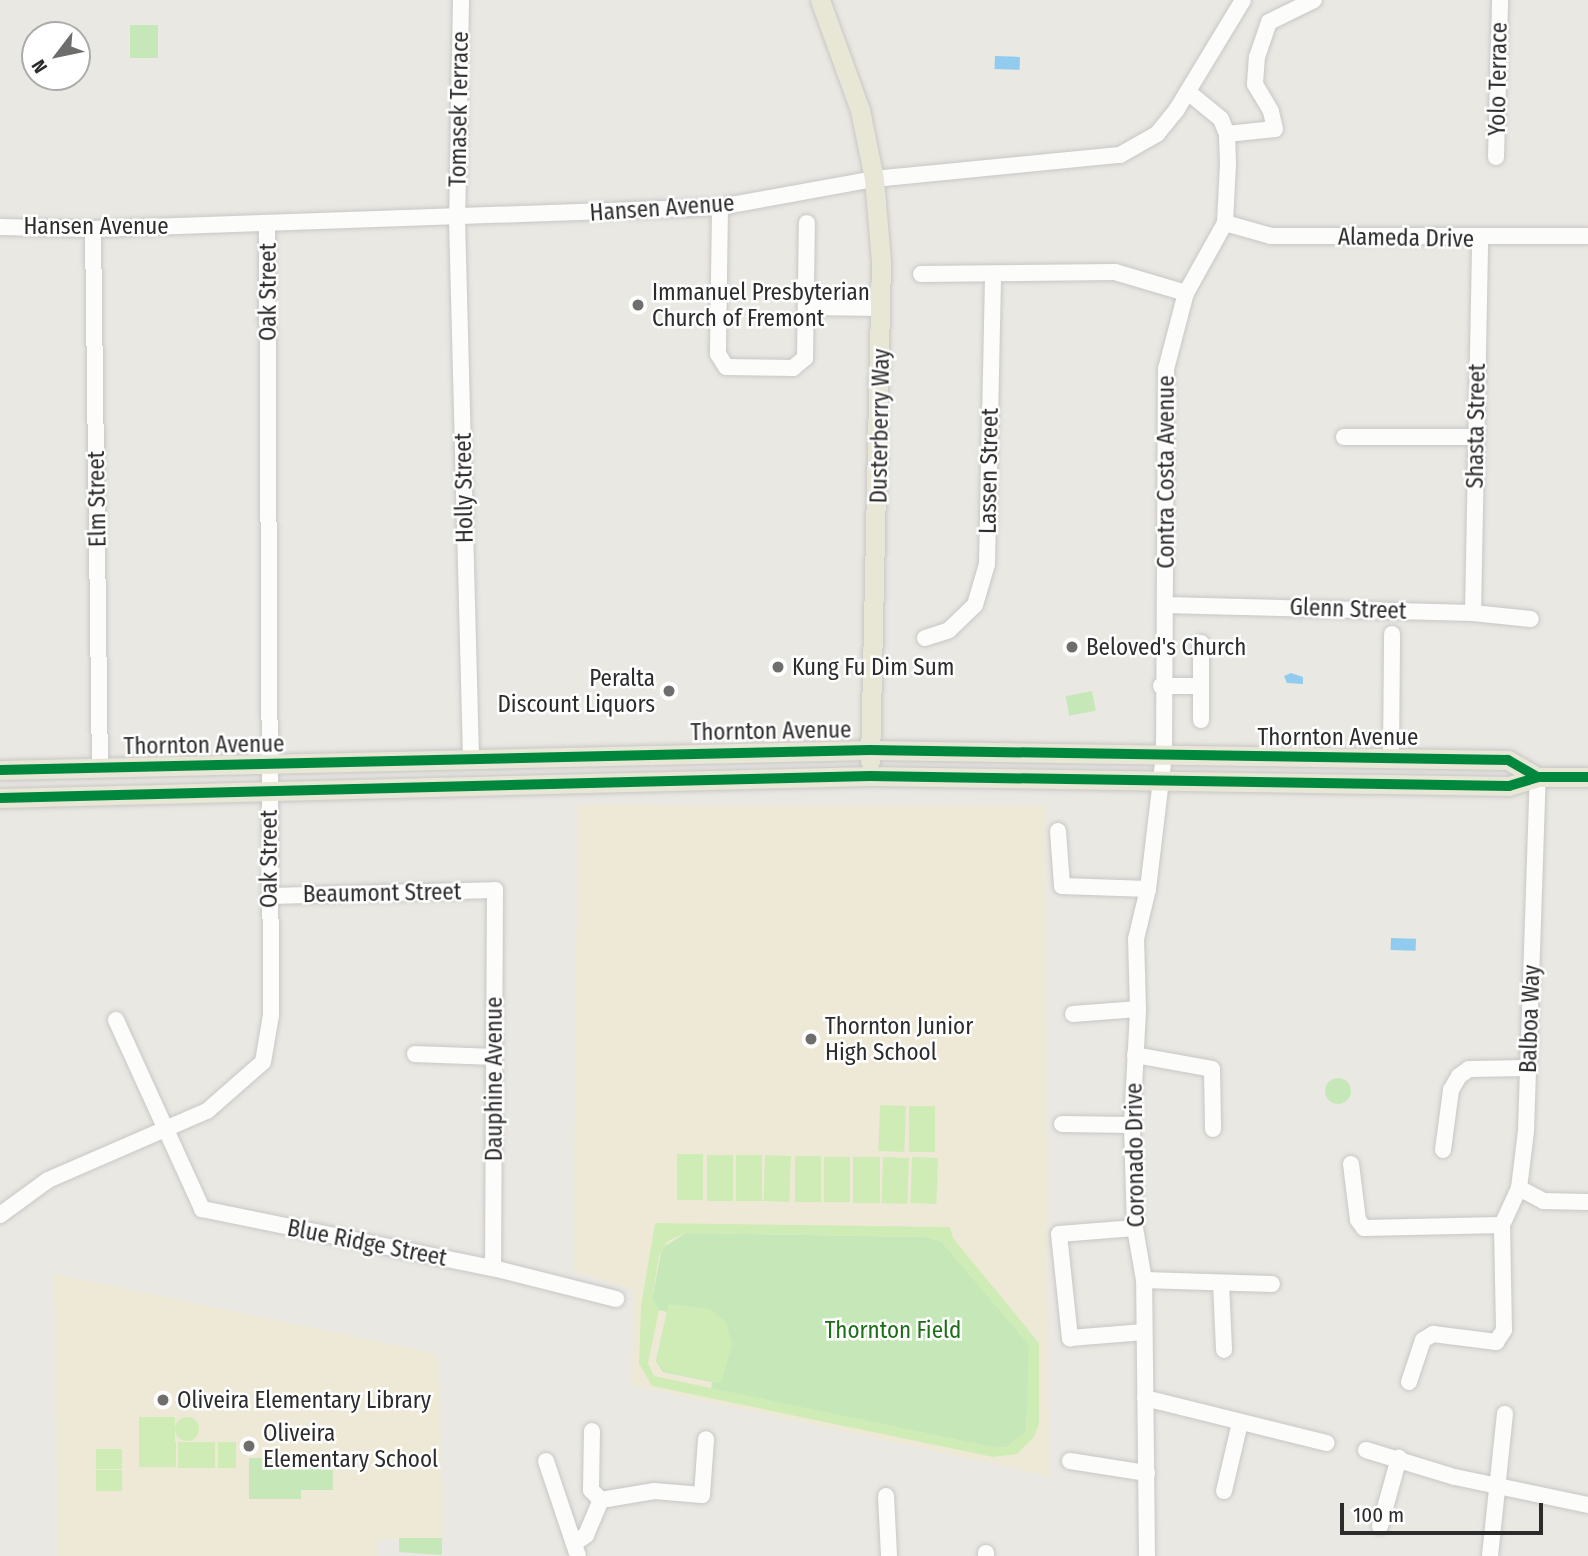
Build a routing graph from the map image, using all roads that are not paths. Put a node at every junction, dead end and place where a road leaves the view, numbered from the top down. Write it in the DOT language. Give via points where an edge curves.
graph roads {
  1 [pos="461,0"];
  2 [pos="820,0"];
  3 [pos="1243,0"];
  4 [pos="1314,0"];
  5 [pos="1500,0"];
  6 [pos="1188,92"];
  7 [pos="1227,134"];
  8 [pos="1496,158"];
  9 [pos="874,179"];
  10 [pos="720,207"];
  11 [pos="457,219"];
  12 [pos="267,223"];
  13 [pos="807,223"];
  14 [pos="1225,223"];
  15 [pos="0,227"];
  16 [pos="93,229"];
  17 [pos="1588,236"];
  18 [pos="1480,239"];
  19 [pos="921,274"];
  20 [pos="993,274"];
  21 [pos="1186,293"];
  22 [pos="806,307"];
  23 [pos="881,308"];
  24 [pos="1476,436"];
  25 [pos="1344,437"];
  26 [pos="1165,604"];
  27 [pos="1473,613"];
  28 [pos="1531,619"];
  29 [pos="1392,634"];
  30 [pos="925,638"];
  31 [pos="1201,643"];
  32 [pos="1201,685"];
  33 [pos="1161,686"];
  34 [pos="1201,720"];
  35 [pos="870,750"];
  36 [pos="1164,755"];
  37 [pos="471,758"];
  38 [pos="1391,758"];
  39 [pos="272,765"];
  40 [pos="100,769"];
  41 [pos="0,770"];
  42 [pos="870,776"];
  43 [pos="1538,777"];
  44 [pos="1588,777"];
  45 [pos="1161,780"];
  46 [pos="269,791"];
  47 [pos="0,798"];
  48 [pos="1058,831"];
  49 [pos="1148,889"];
  50 [pos="495,890"];
  51 [pos="269,895"];
  52 [pos="1138,1009"];
  53 [pos="1073,1014"];
  54 [pos="116,1020"];
  55 [pos="415,1054"];
  56 [pos="1135,1055"];
  57 [pos="494,1057"];
  58 [pos="1528,1068"];
  59 [pos="1062,1124"];
  60 [pos="1132,1125"];
  61 [pos="1213,1129"];
  62 [pos="166,1130"];
  63 [pos="1443,1150"];
  64 [pos="1351,1164"];
  65 [pos="1519,1188"];
  66 [pos="1588,1202"];
  67 [pos="0,1215"];
  68 [pos="1502,1225"];
  69 [pos="1135,1228"];
  70 [pos="493,1268"];
  71 [pos="1144,1280"];
  72 [pos="1221,1283"];
  73 [pos="1272,1284"];
  74 [pos="616,1299"];
  75 [pos="1144,1332"];
  76 [pos="1224,1350"];
  77 [pos="1409,1382"];
  78 [pos="1145,1398"];
  79 [pos="1505,1414"];
  80 [pos="1240,1423"];
  81 [pos="592,1431"];
  82 [pos="706,1439"];
  83 [pos="1327,1443"];
  84 [pos="1366,1450"];
  85 [pos="1399,1458"];
  86 [pos="546,1461"];
  87 [pos="1070,1461"];
  88 [pos="1147,1473"];
  89 [pos="1497,1487"];
  90 [pos="1224,1492"];
  91 [pos="886,1496"];
  92 [pos="601,1500"];
  93 [pos="1588,1504"];
  94 [pos="1380,1526"];
  95 [pos="576,1549"];
  96 [pos="889,1556"];
  97 [pos="1147,1556"];
  98 [pos="1490,1556"];
  1 -- 11 [label="street, Tomasek Terrace"];
  2 -- 9 [label="main road, Dusterberry Way" via="860,110"];
  3 -- 6 [label="street, Hansen Avenue"];
  4 -- 7 [label="street" via="1269,22 1257,57 1255,84 1271,111 1275,129"];
  5 -- 8 [label="street, Yolo Terrace"];
  6 -- 7 [label="street" via="1209,106"];
  6 -- 9 [label="street, Hansen Avenue" via="1157,134 1120,155"];
  7 -- 14 [label="street, Contra Costa Avenue"];
  9 -- 10 [label="street, Hansen Avenue"];
  9 -- 23 [label="main road, Dusterberry Way"];
  10 -- 11 [label="street, Hansen Avenue"];
  10 -- 22 [label="street" via="718,354 722,363 726,367 800,365"];
  11 -- 12 [label="street, Hansen Avenue"];
  11 -- 37 [label="street, Holly Street"];
  12 -- 16 [label="street, Hansen Avenue"];
  12 -- 39 [label="street, Oak Street"];
  13 -- 22 [label="street"];
  14 -- 18 [label="street, Alameda Drive" via="1271,236"];
  14 -- 21 [label="street, Contra Costa Avenue"];
  15 -- 16 [label="street, Hansen Avenue"];
  16 -- 40 [label="street, Elm Street"];
  17 -- 18 [label="street, Alameda Drive"];
  18 -- 24 [label="street, Shasta Street"];
  19 -- 20 [label="street"];
  20 -- 21 [label="street" via="1115,272"];
  20 -- 30 [label="street, Lassen Street" via="987,564 975,605 949,630"];
  21 -- 26 [label="street, Contra Costa Avenue" via="1166,369"];
  22 -- 23 [label="street"];
  23 -- 35 [label="main road, Dusterberry Way"];
  24 -- 25 [label="street"];
  24 -- 27 [label="street, Shasta Street"];
  26 -- 27 [label="street, Glenn Street"];
  26 -- 33 [label="street, Contra Costa Avenue"];
  27 -- 28 [label="street, Glenn Street"];
  29 -- 38 [label="street"];
  31 -- 32 [label="street"];
  32 -- 33 [label="street"];
  32 -- 34 [label="street"];
  33 -- 36 [label="street, Contra Costa Avenue"];
  35 -- 36 [label="main road, Thornton Avenue"];
  35 -- 37 [label="main road, Thornton Avenue"];
  35 -- 42 [label="main road, Dusterberry Way"];
  36 -- 38 [label="main road, Thornton Avenue"];
  36 -- 45 [label="street, Coronado Drive"];
  37 -- 39 [label="main road, Thornton Avenue"];
  38 -- 43 [label="main road, Thornton Avenue" via="1508,760"];
  39 -- 40 [label="main road, Thornton Avenue"];
  39 -- 46 [label="street, Oak Street"];
  40 -- 41 [label="main road, Thornton Avenue"];
  42 -- 45 [label="main road, Thornton Avenue"];
  42 -- 46 [label="main road, Thornton Avenue"];
  43 -- 44 [label="main road, Thornton Avenue"];
  43 -- 45 [label="main road, Thornton Avenue" via="1509,786"];
  43 -- 58 [label="street, Balboa Way"];
  45 -- 49 [label="street, Coronado Drive"];
  46 -- 47 [label="main road, Thornton Avenue"];
  46 -- 51 [label="street, Oak Street"];
  48 -- 49 [label="street" via="1062,886"];
  49 -- 52 [label="street, Coronado Drive" via="1136,939"];
  50 -- 51 [label="street, Beaumont Street"];
  50 -- 57 [label="street, Dauphine Avenue"];
  51 -- 62 [label="street, Oak Street" via="271,1015 263,1062 207,1111"];
  52 -- 53 [label="street"];
  52 -- 56 [label="street, Coronado Drive"];
  54 -- 62 [label="street"];
  55 -- 57 [label="street"];
  56 -- 60 [label="street, Coronado Drive"];
  56 -- 61 [label="street" via="1212,1069"];
  57 -- 70 [label="street, Dauphine Avenue"];
  58 -- 63 [label="street" via="1469,1069 1459,1076 1451,1090"];
  58 -- 65 [label="street, Balboa Way"];
  59 -- 60 [label="street"];
  60 -- 69 [label="street, Coronado Drive"];
  62 -- 67 [label="street, Oak Street" via="48,1181"];
  62 -- 70 [label="street, Blue Ridge Street" via="202,1209"];
  64 -- 68 [label="street" via="1357,1220 1364,1228"];
  65 -- 66 [label="street" via="1543,1201"];
  65 -- 68 [label="street"];
  68 -- 77 [label="street" via="1502,1340 1433,1334 1423,1340"];
  69 -- 71 [label="street, Coronado Drive"];
  69 -- 75 [label="street" via="1059,1234 1070,1338"];
  70 -- 74 [label="street, Blue Ridge Street"];
  71 -- 72 [label="street"];
  71 -- 75 [label="street, Coronado Drive"];
  72 -- 73 [label="street"];
  72 -- 76 [label="street"];
  75 -- 78 [label="street, Coronado Drive"];
  78 -- 80 [label="street"];
  78 -- 88 [label="street, Coronado Drive"];
  79 -- 89 [label="street"];
  80 -- 83 [label="street"];
  80 -- 90 [label="street"];
  81 -- 92 [label="street" via="591,1490"];
  82 -- 92 [label="street" via="702,1495 654,1491"];
  84 -- 85 [label="street"];
  85 -- 89 [label="street"];
  85 -- 94 [label="street"];
  86 -- 95 [label="street"];
  87 -- 88 [label="street"];
  88 -- 97 [label="street, Coronado Drive"];
  89 -- 93 [label="street"];
  89 -- 98 [label="street"];
  91 -- 96 [label="street"];
  92 -- 95 [label="street"];
}
